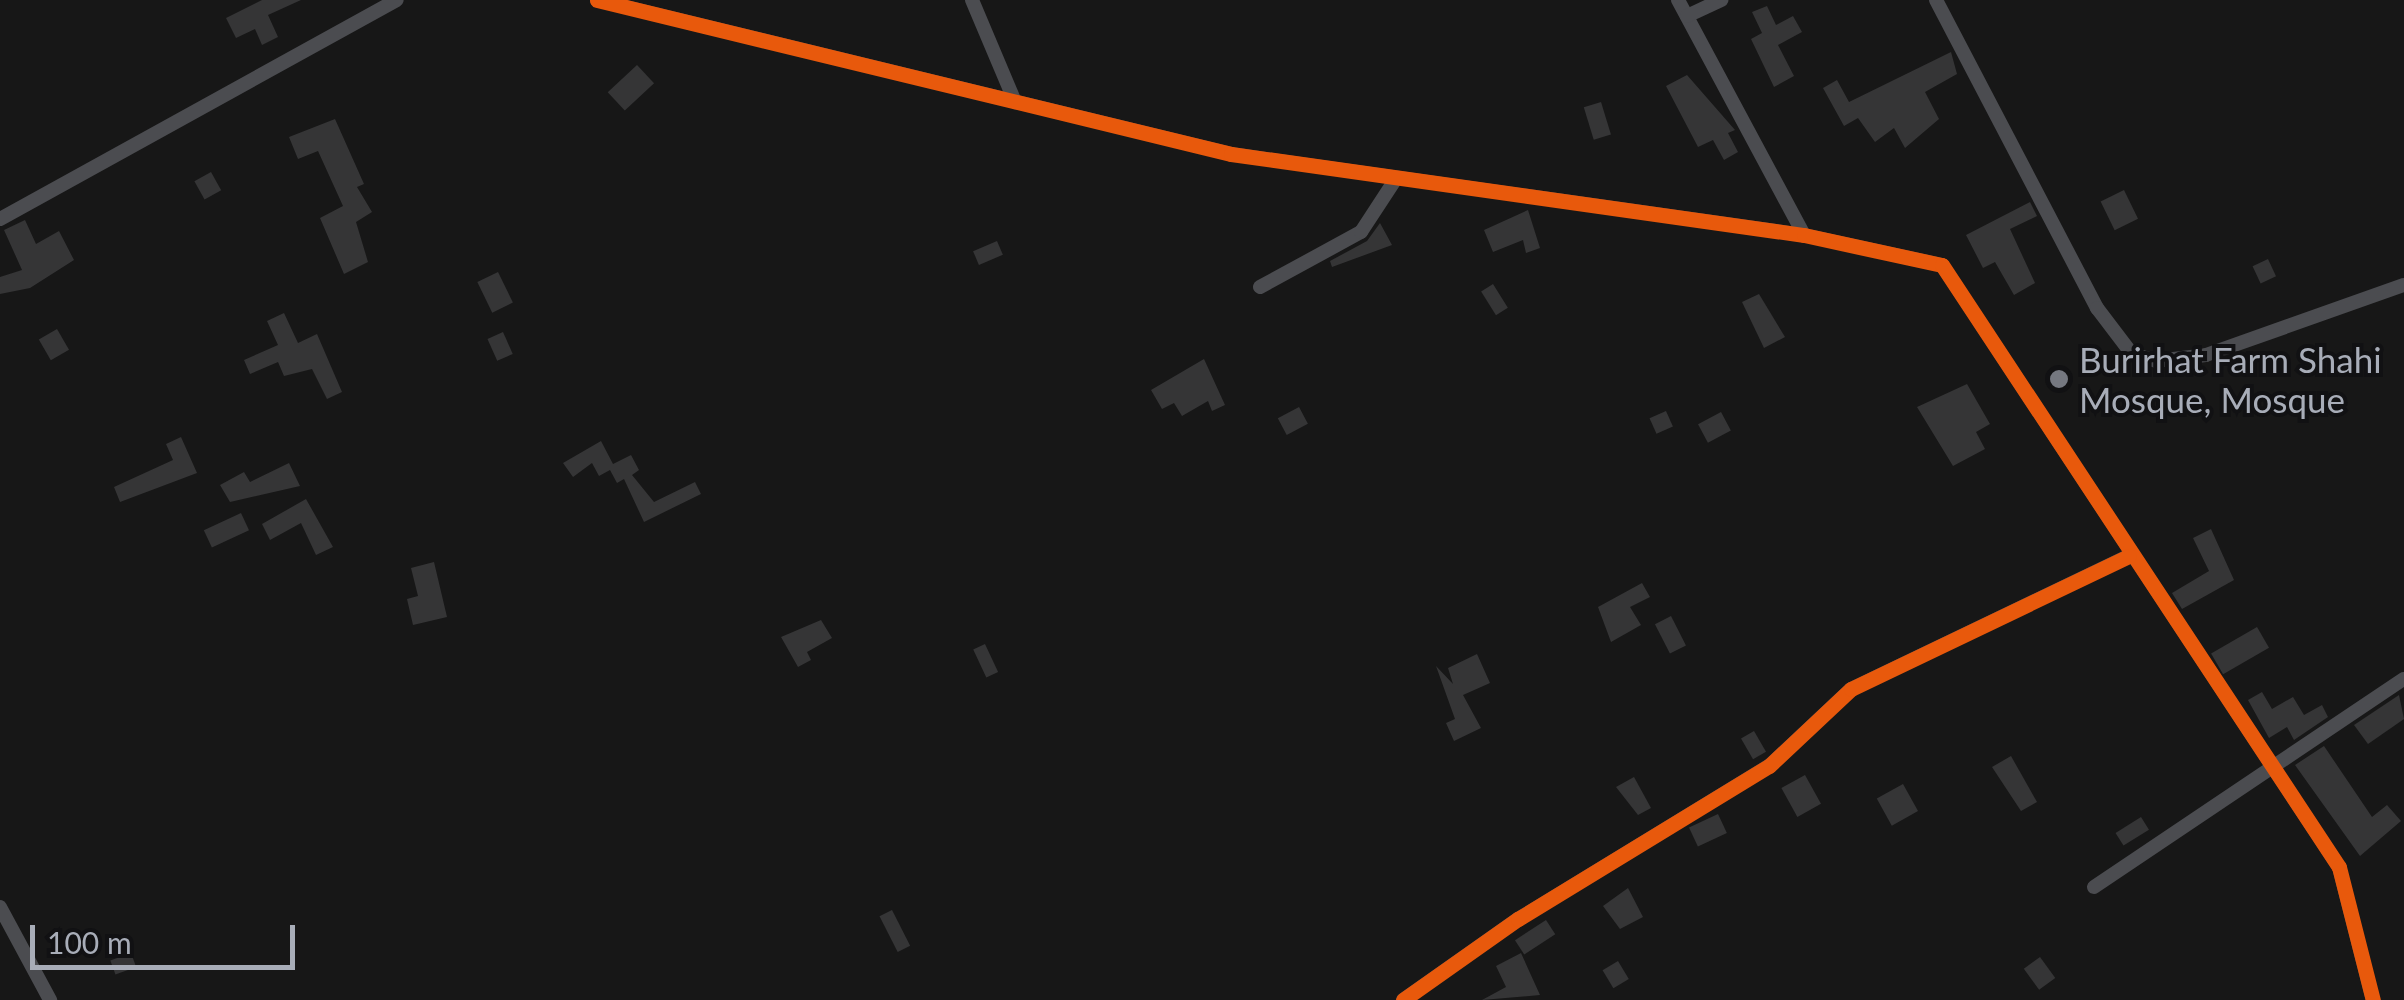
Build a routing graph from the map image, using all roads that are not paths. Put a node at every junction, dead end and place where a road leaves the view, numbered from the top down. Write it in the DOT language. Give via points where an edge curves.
graph roads {
  1 [pos="396,0"];
  2 [pos="598,0"];
  3 [pos="972,0"];
  4 [pos="1678,0"];
  5 [pos="1721,0"];
  6 [pos="1936,0"];
  7 [pos="1687,16"];
  8 [pos="1016,102"];
  9 [pos="1395,180"];
  10 [pos="0,219"];
  11 [pos="1804,235"];
  12 [pos="2404,285"];
  13 [pos="1260,286"];
  14 [pos="2129,556"];
  15 [pos="2404,678"];
  16 [pos="2272,763"];
  17 [pos="2094,888"];
  18 [pos="0,908"];
  19 [pos="50,1000"];
  20 [pos="1402,1000"];
  21 [pos="2373,1000"];
  1 -- 10 [label="street"];
  2 -- 8 [label="street"];
  3 -- 8 [label="street"];
  4 -- 7 [label="street"];
  5 -- 7 [label="street"];
  6 -- 12 [label="street" via="2098,308 2132,354 2156,361 2206,355"];
  7 -- 11 [label="street"];
  8 -- 9 [label="street" via="1231,154"];
  9 -- 11 [label="street"];
  9 -- 13 [label="street" via="1361,232"];
  11 -- 14 [label="street" via="1942,265"];
  14 -- 16 [label="street"];
  14 -- 20 [label="street" via="1851,690 1769,766 1518,919"];
  15 -- 16 [label="street"];
  16 -- 17 [label="street"];
  16 -- 21 [label="street" via="2338,866"];
  18 -- 19 [label="street"];
}
